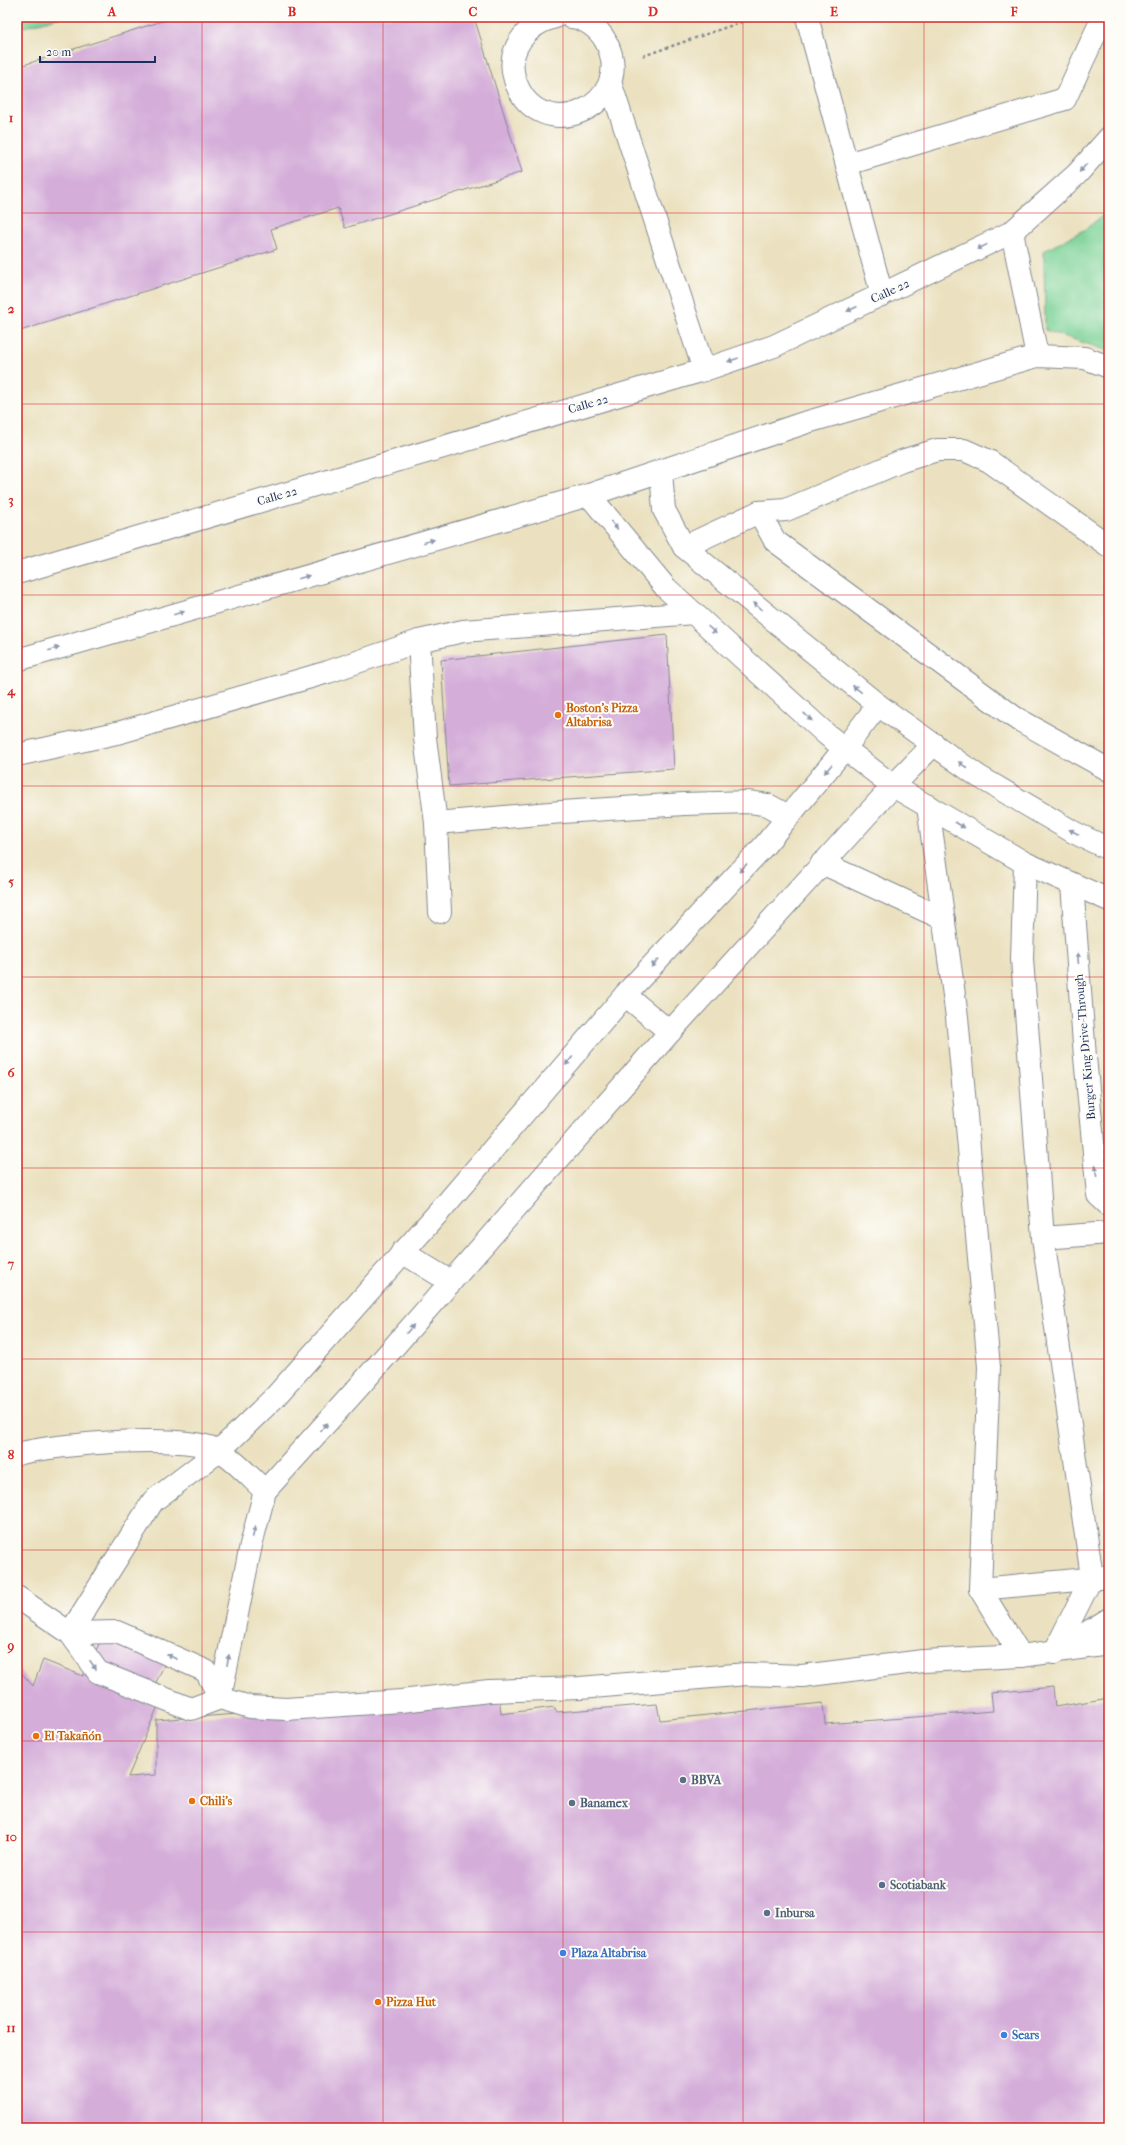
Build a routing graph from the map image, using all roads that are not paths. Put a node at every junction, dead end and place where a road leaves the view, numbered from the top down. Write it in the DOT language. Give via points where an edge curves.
graph roads {
  1 [pos="555,17"];
  2 [pos="571,17"];
  3 [pos="807,17"];
  4 [pos="1103,17"];
  5 [pos="612,74"];
  6 [pos="1109,138"];
  7 [pos="847,164"];
  8 [pos="1012,232"];
  9 [pos="882,295"];
  10 [pos="1037,356"];
  11 [pos="1109,367"];
  12 [pos="704,370"];
  13 [pos="661,471"];
  14 [pos="589,495"];
  15 [pos="759,512"];
  16 [pos="1109,546"];
  17 [pos="684,547"];
  18 [pos="17,573"];
  19 [pos="694,613"];
  20 [pos="419,641"];
  21 [pos="17,660"];
  22 [pos="878,705"];
  23 [pos="934,744"];
  24 [pos="845,748"];
  25 [pos="17,755"];
  26 [pos="1109,770"];
  27 [pos="893,786"];
  28 [pos="928,806"];
  29 [pos="788,816"];
  30 [pos="436,823"];
  31 [pos="1109,849"];
  32 [pos="822,863"];
  33 [pos="1025,863"];
  34 [pos="1072,884"];
  35 [pos="1109,900"];
  36 [pos="440,912"];
  37 [pos="944,919"];
  38 [pos="625,995"];
  39 [pos="670,1032"];
  40 [pos="1109,1205"];
  41 [pos="1109,1233"];
  42 [pos="1043,1238"];
  43 [pos="402,1252"];
  44 [pos="450,1282"];
  45 [pos="219,1450"];
  46 [pos="17,1454"];
  47 [pos="266,1490"];
  48 [pos="1101,1577"];
  49 [pos="980,1589"];
  50 [pos="17,1597"];
  51 [pos="1109,1619"];
  52 [pos="70,1633"];
  53 [pos="1109,1644"];
  54 [pos="1054,1653"];
  55 [pos="1021,1656"];
  56 [pos="1109,1657"];
  57 [pos="220,1698"];
  1 -- 5 [label="street" via="543,20 529,29 518,42 513,58 513,75 518,90 528,103 542,113 558,116 575,115 590,108 602,97"];
  2 -- 5 [label="street" via="590,24 603,35 610,49"];
  3 -- 7 [label="street"];
  4 -- 7 [label="street" via="1066,99"];
  5 -- 12 [label="street"];
  6 -- 8 [label="street, Calle 22, one-way" via="1077,174"];
  7 -- 9 [label="street"];
  8 -- 9 [label="street, Calle 22, one-way"];
  8 -- 10 [label="street"];
  9 -- 12 [label="street, Calle 22, one-way" via="774,346"];
  10 -- 11 [label="street" via="1085,358"];
  10 -- 13 [label="street" via="804,423"];
  12 -- 18 [label="street, Calle 22"];
  13 -- 14 [label="street"];
  13 -- 17 [label="street" via="664,510"];
  14 -- 19 [label="street, one-way" via="666,588"];
  21 -- 14 [label="street, one-way"];
  15 -- 16 [label="street" via="786,510 902,461 937,450 964,450 989,461"];
  15 -- 17 [label="street"];
  15 -- 26 [label="street" via="775,541 1014,717"];
  22 -- 17 [label="street, one-way"];
  19 -- 20 [label="street" via="463,631"];
  19 -- 24 [label="street, one-way"];
  20 -- 25 [label="street" via="328,672 121,732"];
  20 -- 30 [label="street" via="425,738"];
  22 -- 23 [label="street"];
  22 -- 24 [label="street"];
  23 -- 27 [label="street"];
  31 -- 23 [label="street, one-way" via="1075,833 984,780"];
  24 -- 27 [label="street"];
  24 -- 29 [label="street, one-way"];
  27 -- 28 [label="street"];
  27 -- 32 [label="street"];
  28 -- 33 [label="street, one-way"];
  28 -- 37 [label="street"];
  29 -- 30 [label="street" via="768,805 749,802 562,812"];
  29 -- 38 [label="street, one-way" via="764,846"];
  30 -- 36 [label="street"];
  32 -- 37 [label="street"];
  32 -- 39 [label="street"];
  33 -- 34 [label="street"];
  33 -- 42 [label="street" via="1022,959"];
  34 -- 35 [label="street"];
  40 -- 34 [label="street, Burger King Drive-Through, one-way" via="1098,1195"];
  37 -- 49 [label="street" via="957,1018 989,1367"];
  38 -- 39 [label="street"];
  38 -- 43 [label="street, one-way"];
  39 -- 44 [label="street"];
  41 -- 42 [label="street"];
  42 -- 48 [label="street"];
  43 -- 44 [label="street"];
  43 -- 45 [label="street" via="275,1397"];
  47 -- 44 [label="street, one-way"];
  45 -- 46 [label="street" via="190,1442 99,1442 56,1446"];
  45 -- 47 [label="street"];
  45 -- 52 [label="street" via="153,1501"];
  57 -- 47 [label="street, one-way" via="251,1545"];
  48 -- 49 [label="street"];
  48 -- 54 [label="street"];
  49 -- 55 [label="street"];
  50 -- 52 [label="street"];
  51 -- 54 [label="street"];
  57 -- 52 [label="street, one-way" via="206,1671 117,1632"];
  52 -- 57 [label="street, one-way" via="98,1672 191,1709"];
  53 -- 54 [label="street"];
  54 -- 55 [label="street"];
  54 -- 56 [label="street"];
  55 -- 57 [label="street" via="923,1661 802,1676 747,1674 580,1688 489,1691 401,1701 286,1709 250,1707"];
}
